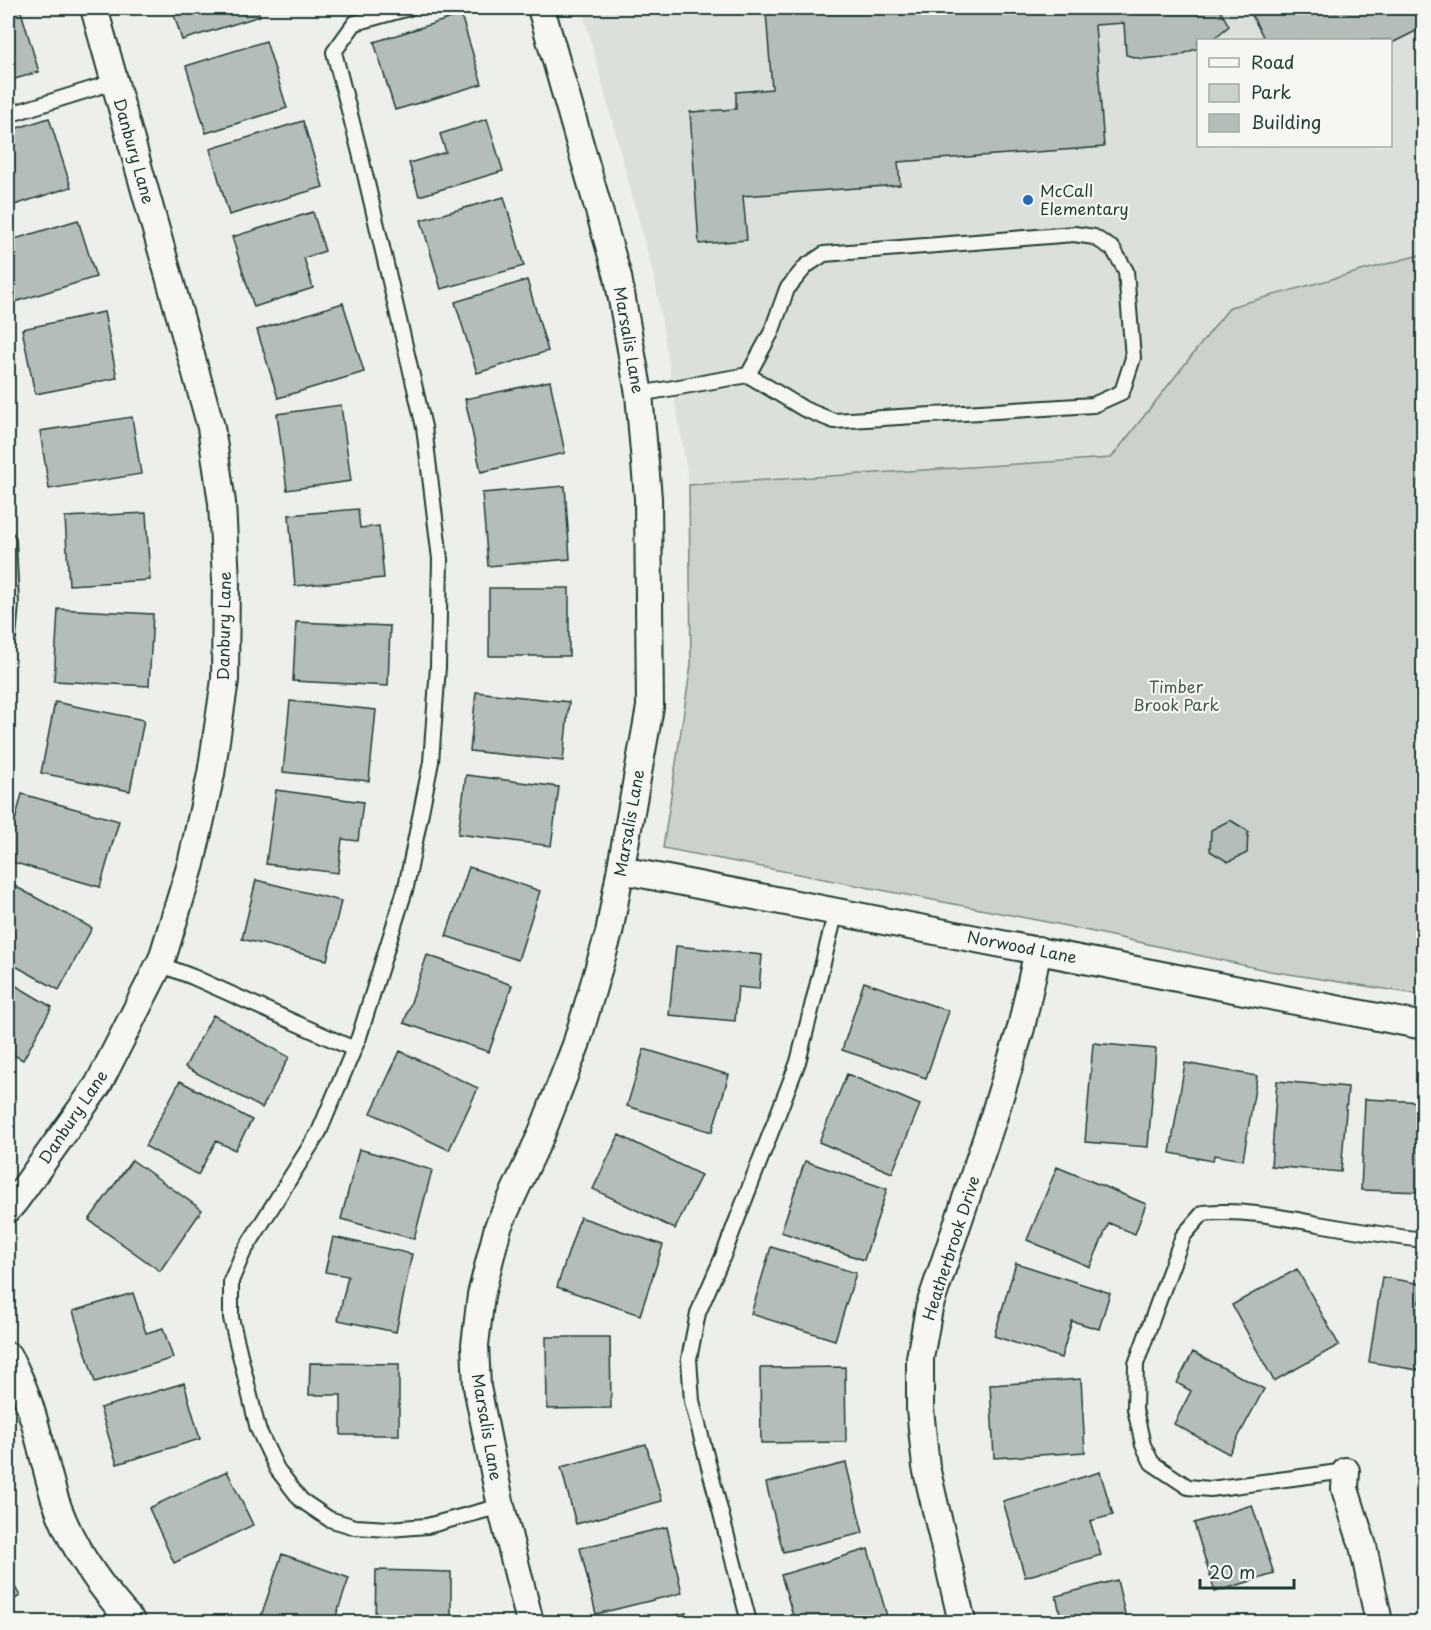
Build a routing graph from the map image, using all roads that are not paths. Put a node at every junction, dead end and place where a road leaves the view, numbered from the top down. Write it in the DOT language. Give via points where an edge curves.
graph roads {
  1 [pos="94,8"];
  2 [pos="409,8"];
  3 [pos="541,8"];
  4 [pos="114,82"];
  5 [pos="8,115"];
  6 [pos="748,375"];
  7 [pos="639,394"];
  8 [pos="8,540"];
  9 [pos="8,638"];
  10 [pos="621,870"];
  11 [pos="836,911"];
  12 [pos="1038,950"];
  13 [pos="159,964"];
  14 [pos="1424,1026"];
  15 [pos="354,1049"];
  16 [pos="8,1209"];
  17 [pos="1424,1240"];
  18 [pos="8,1356"];
  19 [pos="1346,1471"];
  20 [pos="501,1506"];
  21 [pos="132,1623"];
  22 [pos="530,1623"];
  23 [pos="749,1623"];
  24 [pos="962,1623"];
  25 [pos="1379,1623"];
  1 -- 4 [label="street, Danbury Lane"];
  2 -- 15 [label="lane" via="355,23 334,52 424,427 440,559 431,762 406,887"];
  3 -- 7 [label="street, Marsalis Lane" via="618,277"];
  4 -- 5 [label="lane"];
  4 -- 13 [label="street, Danbury Lane" via="211,427 222,503 226,570 225,680 211,774 191,864"];
  6 -- 6 [label="lane" via="804,409 834,421 1093,405 1122,392 1133,358 1126,271 1113,249 1094,237 1074,234 824,254 806,266 787,289 771,333"];
  6 -- 7 [label="lane"];
  7 -- 10 [label="street, Marsalis Lane" via="648,498 650,707"];
  8 -- 9 [label="lane"];
  10 -- 11 [label="street, Norwood Lane"];
  10 -- 20 [label="street, Marsalis Lane" via="609,933 576,1045 541,1135 498,1227 481,1295 475,1345 477,1387"];
  11 -- 12 [label="street, Norwood Lane"];
  11 -- 23 [label="lane" via="798,1062 698,1313 689,1359 692,1401"];
  12 -- 14 [label="street, Norwood Lane"];
  12 -- 24 [label="street, Heatherbrook Drive" via="1021,1028 929,1308 920,1358 926,1467"];
  13 -- 15 [label="lane"];
  13 -- 16 [label="street, Danbury Lane" via="98,1085"];
  15 -- 20 [label="lane" via="319,1132 243,1253 231,1281 231,1318 258,1429 277,1469 301,1500 329,1519 356,1527 427,1526"];
  17 -- 19 [label="lane" via="1283,1218 1221,1211 1203,1213 1183,1236 1137,1364 1135,1409 1143,1445 1152,1463 1188,1487 1210,1489"];
  18 -- 21 [label="street" via="32,1409 56,1500 79,1552"];
  19 -- 25 [label="street" via="1345,1489 1363,1546"];
  20 -- 22 [label="street, Marsalis Lane"];
}
